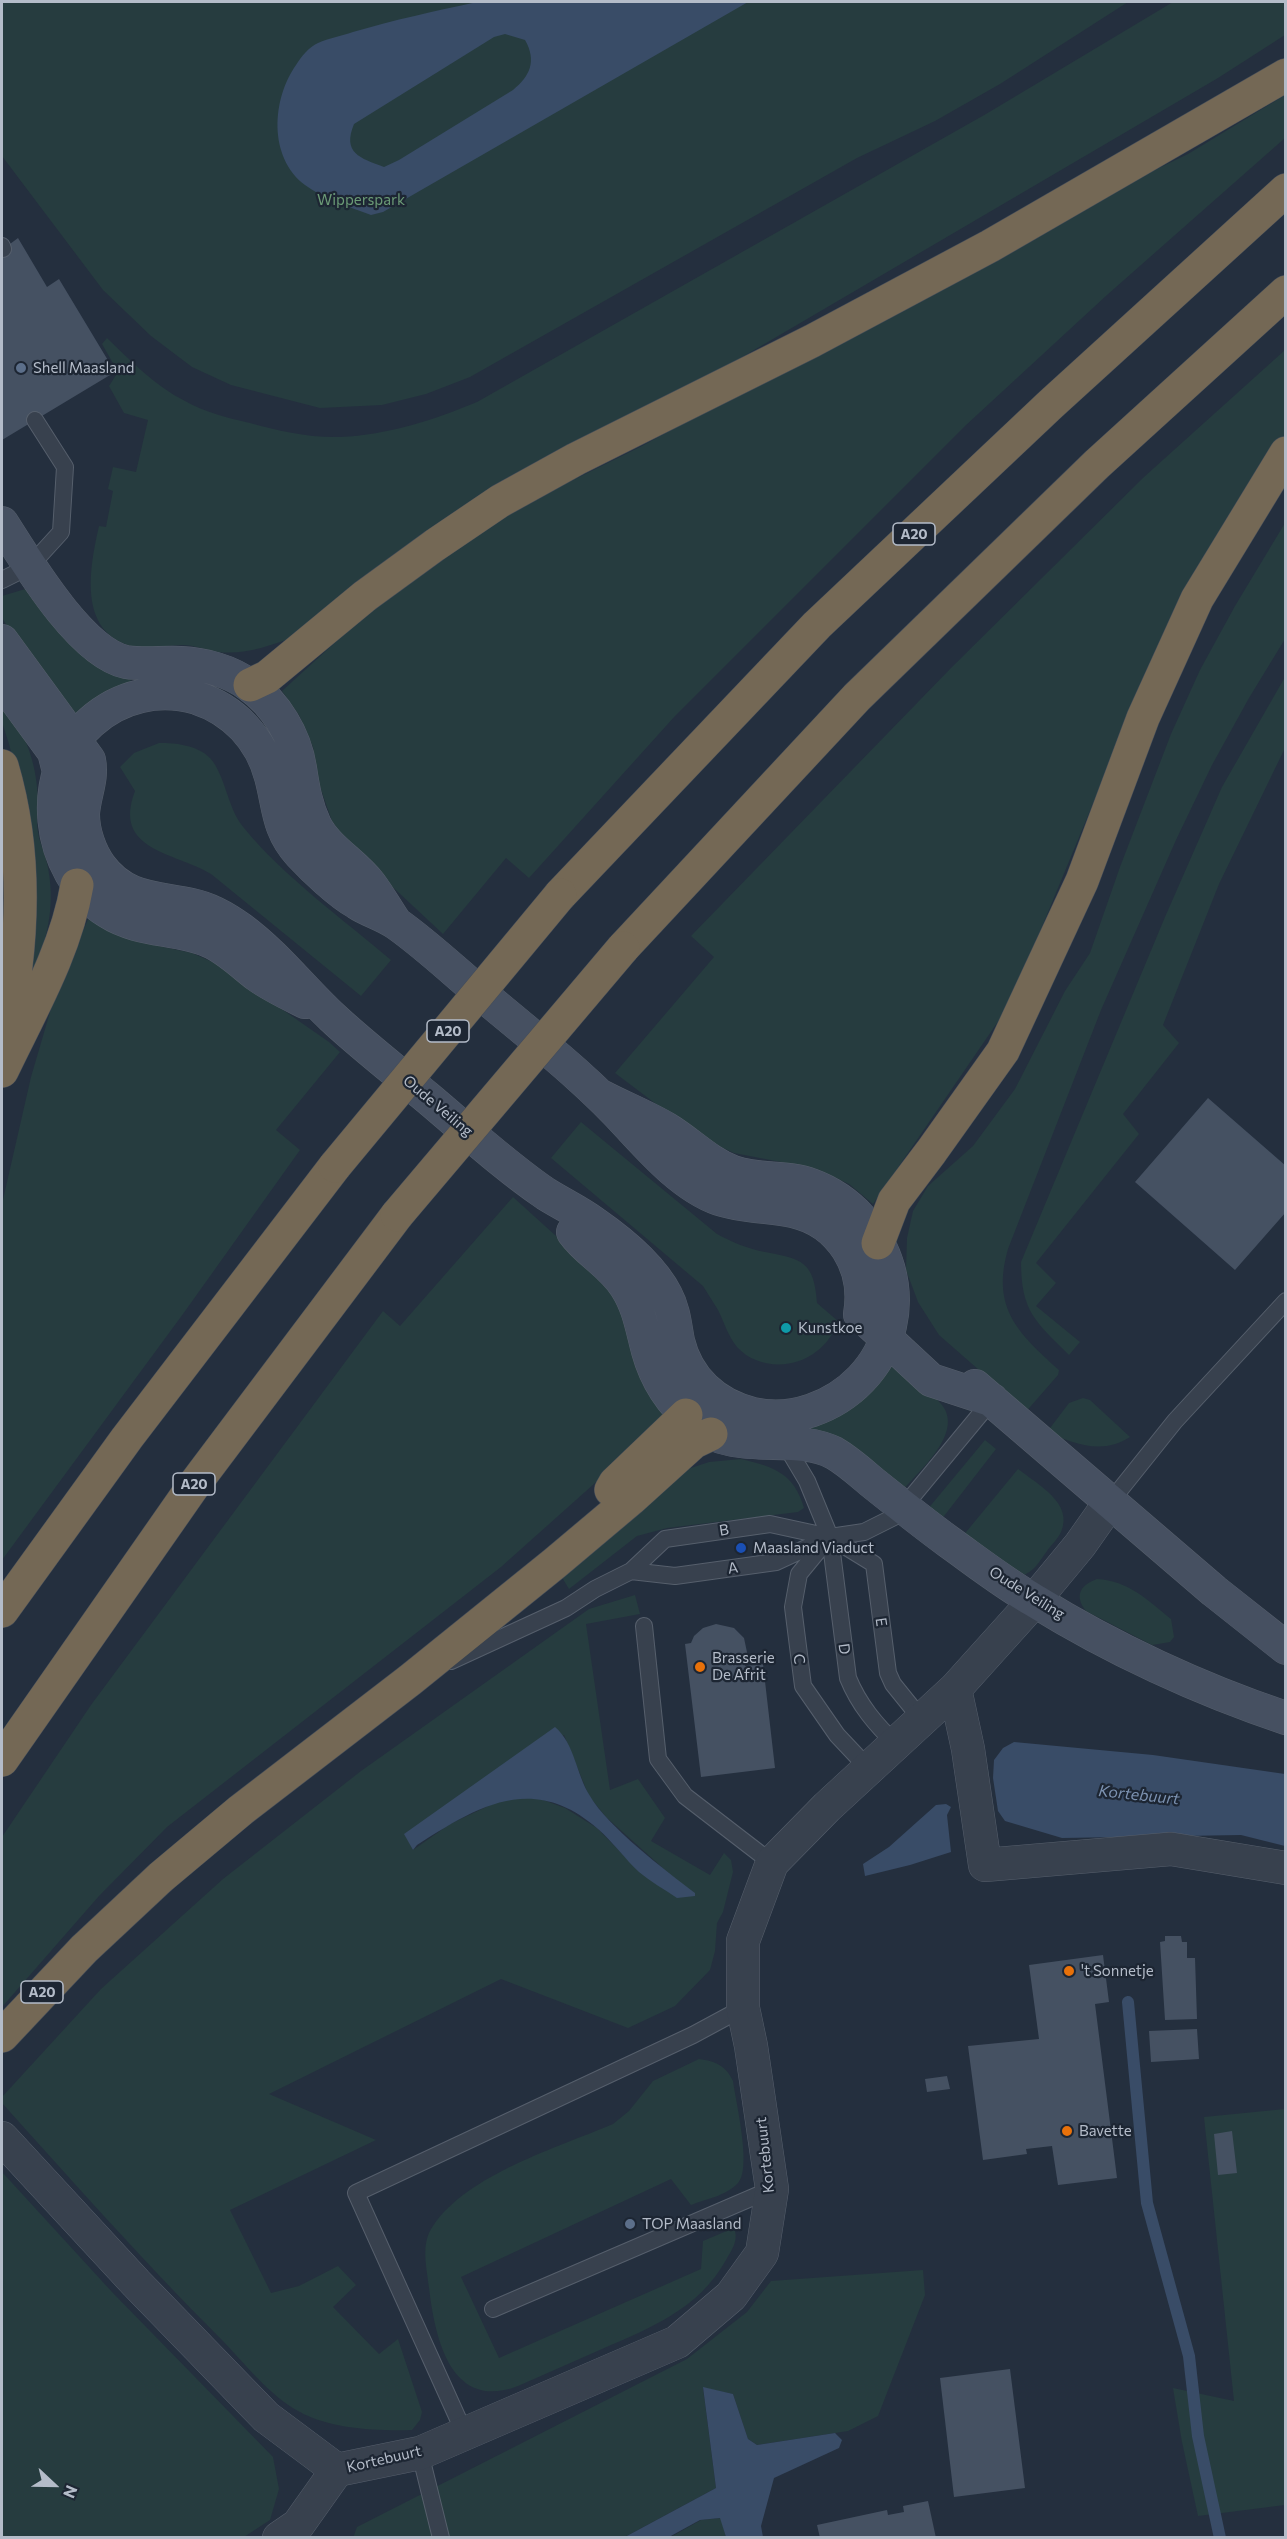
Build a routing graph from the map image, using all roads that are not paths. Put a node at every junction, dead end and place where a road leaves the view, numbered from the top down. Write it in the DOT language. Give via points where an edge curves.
graph roads {
  1 [pos="1286,75"];
  2 [pos="1286,190"];
  3 [pos="1286,292"];
  4 [pos="35,420"];
  5 [pos="1286,453"];
  6 [pos="2,523"];
  7 [pos="16,573"];
  8 [pos="2,641"];
  9 [pos="2,681"];
  10 [pos="250,685"];
  11 [pos="211,703"];
  12 [pos="75,740"];
  13 [pos="2,766"];
  14 [pos="58,772"];
  15 [pos="77,885"];
  16 [pos="395,922"];
  17 [pos="202,923"];
  18 [pos="2,1046"];
  19 [pos="2,1071"];
  20 [pos="733,1187"];
  21 [pos="878,1243"];
  22 [pos="646,1291"];
  23 [pos="1286,1301"];
  24 [pos="890,1324"];
  25 [pos="992,1400"];
  26 [pos="720,1401"];
  27 [pos="699,1424"];
  28 [pos="785,1444"];
  29 [pos="1111,1501"];
  30 [pos="903,1508"];
  31 [pos="830,1537"];
  32 [pos="631,1571"];
  33 [pos="1034,1601"];
  34 [pos="2,1611"];
  35 [pos="644,1626"];
  36 [pos="1286,1648"];
  37 [pos="410,1680"];
  38 [pos="955,1689"];
  39 [pos="1286,1718"];
  40 [pos="922,1720"];
  41 [pos="897,1745"];
  42 [pos="2,1760"];
  43 [pos="869,1769"];
  44 [pos="772,1863"];
  45 [pos="1286,1868"];
  46 [pos="743,2008"];
  47 [pos="2,2036"];
  48 [pos="2,2138"];
  49 [pos="772,2189"];
  50 [pos="493,2310"];
  51 [pos="464,2432"];
  52 [pos="420,2453"];
  53 [pos="337,2470"];
  54 [pos="279,2538"];
  55 [pos="441,2538"];
  1 -- 10 [label="highway" via="990,246 500,501 383,583 267,677"];
  2 -- 34 [label="highway, A20, bridge" via="817,625 560,895 335,1166 127,1438"];
  3 -- 42 [label="highway, A20, bridge" via="1097,464 857,697 623,948 397,1215 194,1485"];
  4 -- 7 [label="lane" via="65,467 61,532"];
  5 -- 21 [label="highway" via="1197,599 1143,718 1082,881 1003,1051 894,1201"];
  6 -- 7 [label="main road"];
  7 -- 10 [label="main road" via="112,658 218,669"];
  8 -- 12 [label="main road"];
  9 -- 14 [label="main road" via="54,752"];
  10 -- 11 [label="main road"];
  10 -- 16 [label="main road" via="288,730 307,807 316,827 370,884"];
  11 -- 12 [label="main road" via="174,693 136,697 101,713"];
  11 -- 16 [label="main road" via="243,726 260,749 271,776 277,813 298,852 354,902"];
  12 -- 14 [label="main road"];
  12 -- 17 [label="main road" via="92,772 83,814 86,837 102,870 138,895 190,904"];
  13 -- 18 [label="highway" via="16,843 20,916 14,985"];
  14 -- 15 [label="main road" via="55,831"];
  15 -- 17 [label="main road" via="99,906 144,928"];
  15 -- 19 [label="highway" via="68,926"];
  16 -- 20 [label="main road" via="603,1097 668,1130 704,1157"];
  17 -- 22 [label="main road, Oude Veiling" via="225,950 261,978 332,1017 486,1146 629,1251"];
  20 -- 21 [label="main road" via="751,1176 808,1183 858,1213"];
  20 -- 24 [label="main road" via="820,1221 831,1229 855,1261 862,1287 860,1314"];
  21 -- 24 [label="main road" via="886,1260"];
  22 -- 26 [label="main road" via="673,1310 679,1345 690,1372"];
  22 -- 27 [label="main road" via="640,1317 654,1371 670,1399"];
  23 -- 29 [label="lane" via="1190,1404"];
  24 -- 25 [label="main road"];
  24 -- 26 [label="main road" via="864,1376 842,1395 815,1409 771,1417"];
  25 -- 29 [label="main road"];
  25 -- 30 [label="lane"];
  26 -- 27 [label="main road" via="701,1405"];
  27 -- 28 [label="main road, Oude Veiling" via="734,1440"];
  27 -- 37 [label="highway, A20" via="694,1442 584,1539"];
  28 -- 30 [label="main road, Oude Veiling" via="833,1453"];
  28 -- 31 [label="lane, D" via="807,1480"];
  29 -- 33 [label="street, Kortebuurt"];
  29 -- 36 [label="main road"];
  30 -- 31 [label="lane" via="896,1516 864,1532"];
  30 -- 33 [label="main road, Oude Veiling"];
  31 -- 32 [label="lane, A" via="776,1562 675,1576"];
  31 -- 32 [label="lane, B" via="770,1524 665,1539"];
  31 -- 40 [label="lane, E" via="874,1564 888,1673"];
  31 -- 41 [label="lane, D" via="848,1678 856,1699"];
  31 -- 43 [label="lane, C" via="799,1574 793,1607 803,1686 837,1735"];
  32 -- 37 [label="lane, B" via="566,1608"];
  33 -- 38 [label="street, Kortebuurt"];
  33 -- 39 [label="main road, Oude Veiling" via="1154,1664"];
  35 -- 44 [label="lane" via="658,1758 686,1796"];
  37 -- 47 [label="highway, A20" via="161,1877 84,1949"];
  38 -- 40 [label="street, Kortebuurt"];
  38 -- 45 [label="street" via="985,1865 1171,1849"];
  40 -- 41 [label="street, Kortebuurt"];
  41 -- 43 [label="street, Kortebuurt"];
  43 -- 44 [label="street, Kortebuurt"];
  44 -- 46 [label="street, Kortebuurt" via="743,1941"];
  46 -- 49 [label="street, Kortebuurt"];
  46 -- 51 [label="lane" via="356,2193"];
  48 -- 53 [label="street, Kortebuurt" via="135,2283 266,2417"];
  49 -- 50 [label="lane"];
  49 -- 51 [label="street, Kortebuurt" via="762,2253 731,2296 677,2342"];
  51 -- 52 [label="street, Kortebuurt"];
  52 -- 53 [label="street, Kortebuurt"];
  52 -- 55 [label="lane"];
  53 -- 54 [label="street, Kortebuurt" via="298,2525"];
}
